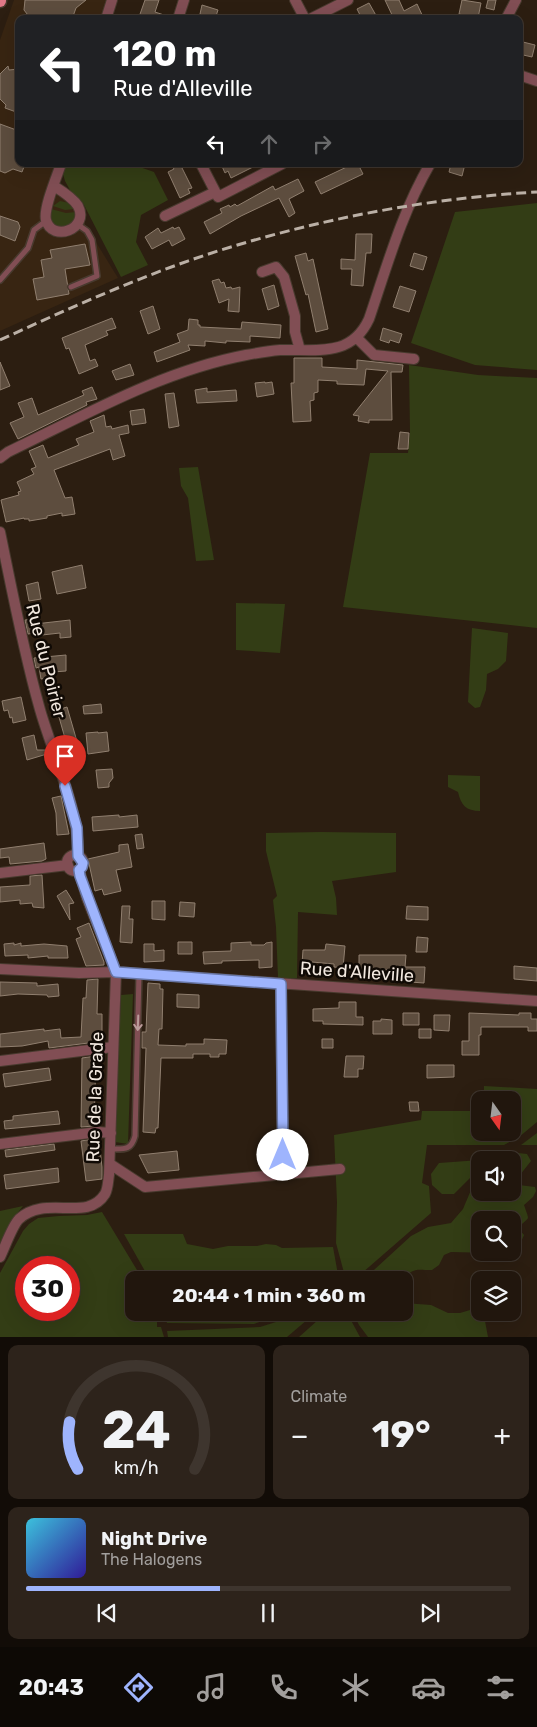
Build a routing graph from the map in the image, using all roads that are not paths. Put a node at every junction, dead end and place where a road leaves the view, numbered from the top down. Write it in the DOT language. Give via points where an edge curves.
graph roads {
  1 [pos="5,0"];
  2 [pos="112,0"];
  3 [pos="184,0"];
  4 [pos="295,0"];
  5 [pos="348,0"];
  6 [pos="516,0"];
  7 [pos="0,8"];
  8 [pos="107,15"];
  9 [pos="179,15"];
  10 [pos="303,15"];
  11 [pos="318,15"];
  12 [pos="508,15"];
  13 [pos="523,76"];
  14 [pos="537,81"];
  15 [pos="60,167"];
  16 [pos="202,167"];
  17 [pos="276,167"];
  18 [pos="428,167"];
  19 [pos="54,186"];
  20 [pos="215,192"];
  21 [pos="165,216"];
  22 [pos="46,221"];
  23 [pos="77,224"];
  24 [pos="262,272"];
  25 [pos="0,280"];
  26 [pos="71,287"];
  27 [pos="357,338"];
  28 [pos="300,350"];
  29 [pos="414,359"];
  30 [pos="0,458"];
  31 [pos="0,532"];
  32 [pos="78,856"];
  33 [pos="68,865"];
  34 [pos="79,870"];
  35 [pos="0,873"];
  36 [pos="0,970"];
  37 [pos="116,972"];
  38 [pos="140,974"];
  39 [pos="281,984"];
  40 [pos="537,1001"];
  41 [pos="113,1047"];
  42 [pos="0,1062"];
  43 [pos="111,1133"];
  44 [pos="0,1144"];
  45 [pos="110,1149"];
  46 [pos="110,1164"];
  47 [pos="340,1170"];
  48 [pos="283,1174"];
  49 [pos="0,1257"];
  1 -- 7 [label="street"];
  2 -- 8 [label="street"];
  3 -- 9 [label="street"];
  4 -- 10 [label="street"];
  5 -- 11 [label="street"];
  6 -- 12 [label="street"];
  13 -- 14 [label="street"];
  15 -- 19 [label="street"];
  16 -- 20 [label="street"];
  17 -- 20 [label="street" via="218,197"];
  18 -- 27 [label="street" via="415,190 364,331"];
  19 -- 22 [label="street"];
  19 -- 23 [label="street" via="77,204 80,221"];
  20 -- 21 [label="street"];
  22 -- 23 [label="street" via="56,231 65,232"];
  22 -- 25 [label="lane" via="34,230 28,248"];
  23 -- 26 [label="lane" via="88,231 92,240 97,276"];
  24 -- 28 [label="street" via="276,268 284,277 296,316 295,332"];
  27 -- 28 [label="street" via="333,349"];
  27 -- 29 [label="street" via="374,355"];
  28 -- 30 [label="street" via="247,355 183,372 122,397"];
  31 -- 32 [label="street, Rue du Poirier" via="39,706 77,828"];
  32 -- 33 [label="street" via="69,858"];
  32 -- 34 [label="street" via="83,863"];
  33 -- 34 [label="street"];
  33 -- 35 [label="street"];
  34 -- 37 [label="street, Rue de la Grade"];
  36 -- 37 [label="street, Rue d'Alleville"];
  37 -- 38 [label="street, Rue d'Alleville"];
  37 -- 41 [label="street, Rue de la Grade"];
  38 -- 39 [label="street, Rue d'Alleville"];
  38 -- 45 [label="lane, one-way" via="135,1136 130,1147"];
  39 -- 40 [label="street, Rue d'Alleville"];
  39 -- 48 [label="street"];
  41 -- 42 [label="street"];
  41 -- 43 [label="street, Rue de la Grade"];
  43 -- 44 [label="street"];
  43 -- 45 [label="street, Rue de la Grade"];
  45 -- 46 [label="street, Rue de la Grade"];
  46 -- 48 [label="street" via="145,1187"];
  46 -- 49 [label="street, Rue de la Grade" via="106,1192 99,1201 91,1206 45,1207 32,1211 18,1220"];
  47 -- 48 [label="street"];
}
